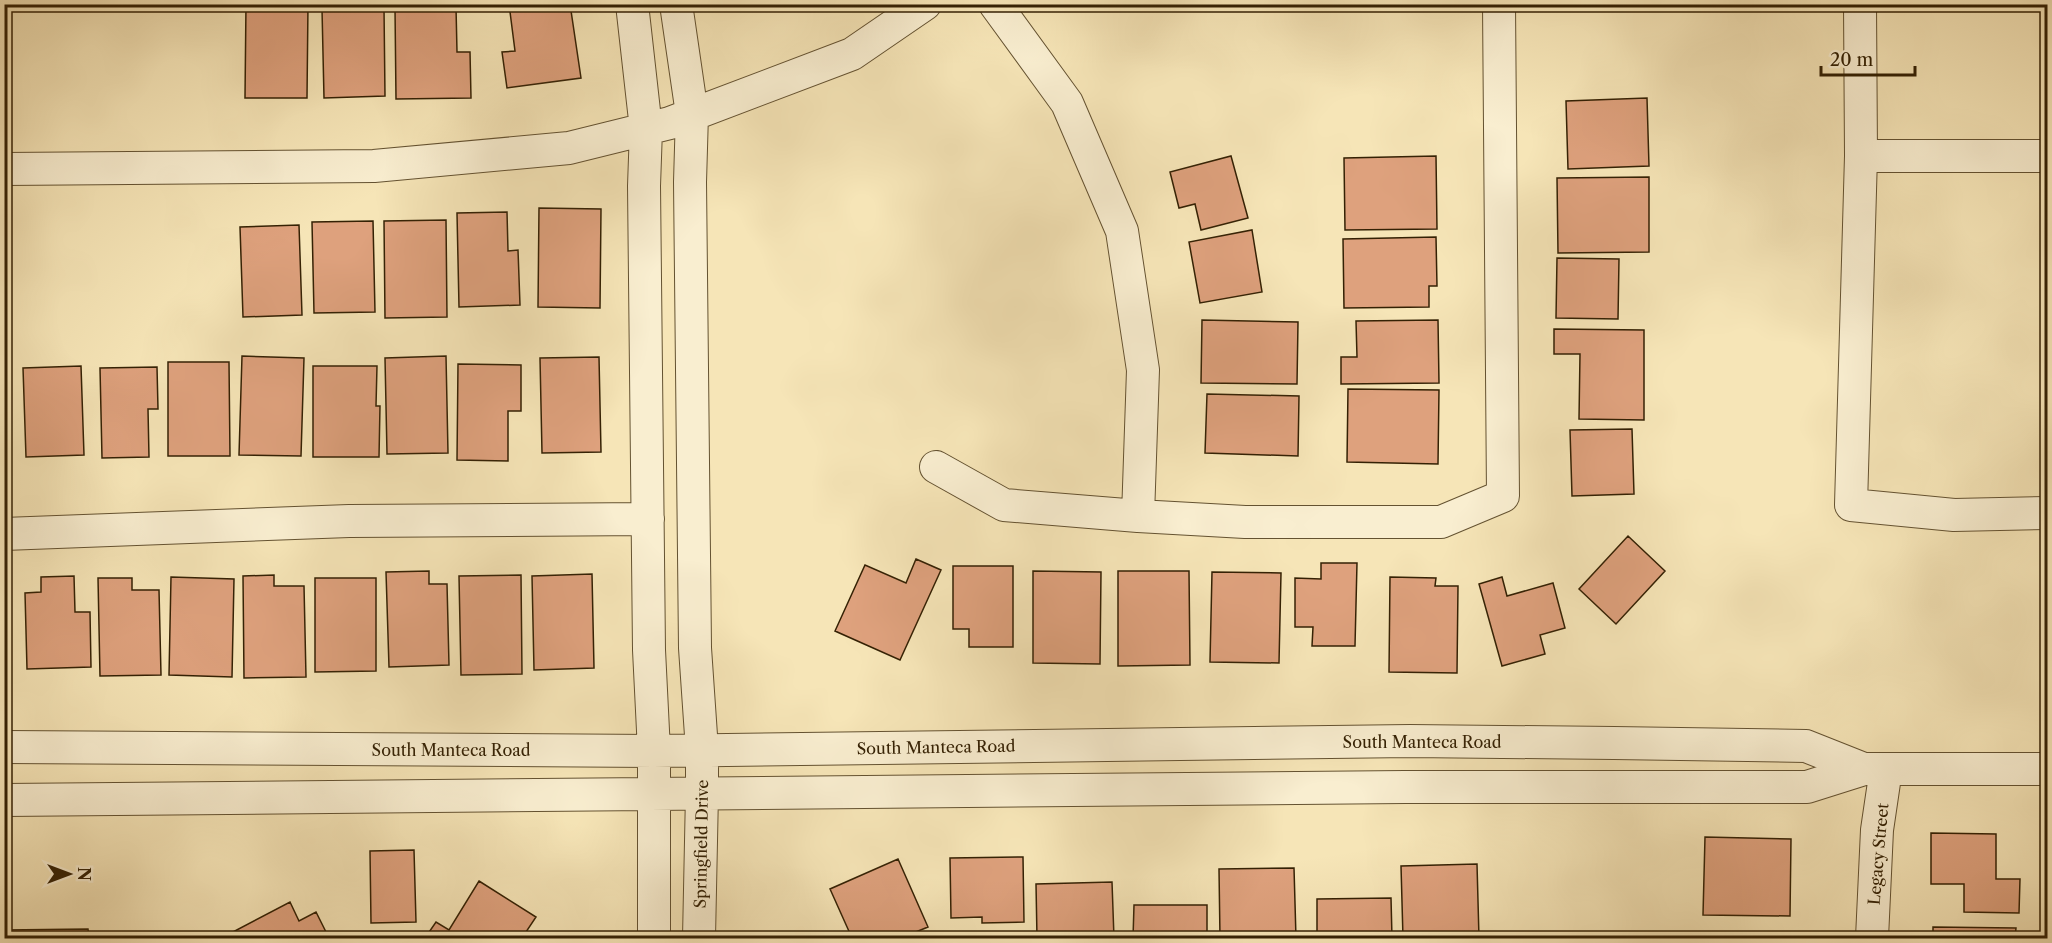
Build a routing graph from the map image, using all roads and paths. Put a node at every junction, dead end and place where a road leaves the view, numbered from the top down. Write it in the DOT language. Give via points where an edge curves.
graph roads {
  1 [pos="632,4"];
  2 [pos="676,4"];
  3 [pos="925,4"];
  4 [pos="995,4"];
  5 [pos="1499,4"];
  6 [pos="1860,4"];
  7 [pos="692,114"];
  8 [pos="646,129"];
  9 [pos="1861,156"];
  10 [pos="2048,156"];
  11 [pos="4,169"];
  12 [pos="936,467"];
  13 [pos="2048,513"];
  14 [pos="1138,516"];
  15 [pos="648,519"];
  16 [pos="4,534"];
  17 [pos="4,747"];
  18 [pos="702,750"];
  19 [pos="654,751"];
  20 [pos="1875,769"];
  21 [pos="2048,769"];
  22 [pos="702,793"];
  23 [pos="654,794"];
  24 [pos="4,800"];
  25 [pos="654,939"];
  26 [pos="699,939"];
  27 [pos="1872,939"];
  1 -- 8 [label="street"];
  2 -- 7 [label="street, Springfield Drive"];
  3 -- 7 [label="street" via="852,54"];
  4 -- 14 [label="street" via="1067,103 1122,231 1143,370"];
  5 -- 14 [label="street" via="1503,496 1441,522 1245,522"];
  6 -- 9 [label="street"];
  7 -- 8 [label="street"];
  7 -- 18 [label="street, Springfield Drive" via="695,648"];
  8 -- 11 [label="street" via="569,148 374,166"];
  8 -- 15 [label="street"];
  9 -- 10 [label="street"];
  9 -- 13 [label="street" via="1851,506 1954,515"];
  12 -- 14 [label="street" via="1004,505"];
  15 -- 16 [label="street" via="349,521"];
  15 -- 19 [label="street"];
  17 -- 19 [label="street, South Manteca Road"];
  18 -- 19 [label="street, South Manteca Road"];
  18 -- 20 [label="street, South Manteca Road" via="1410,741 1806,746"];
  18 -- 22 [label="street, Springfield Drive"];
  19 -- 23 [label="street"];
  20 -- 21 [label="street, South Manteca Road"];
  20 -- 22 [label="street, South Manteca Road" via="1807,787"];
  20 -- 27 [label="street, Legacy Street" via="1877,830"];
  22 -- 23 [label="street, South Manteca Road"];
  22 -- 26 [label="street, Springfield Drive"];
  23 -- 24 [label="street, South Manteca Road"];
  23 -- 25 [label="street"];
}
